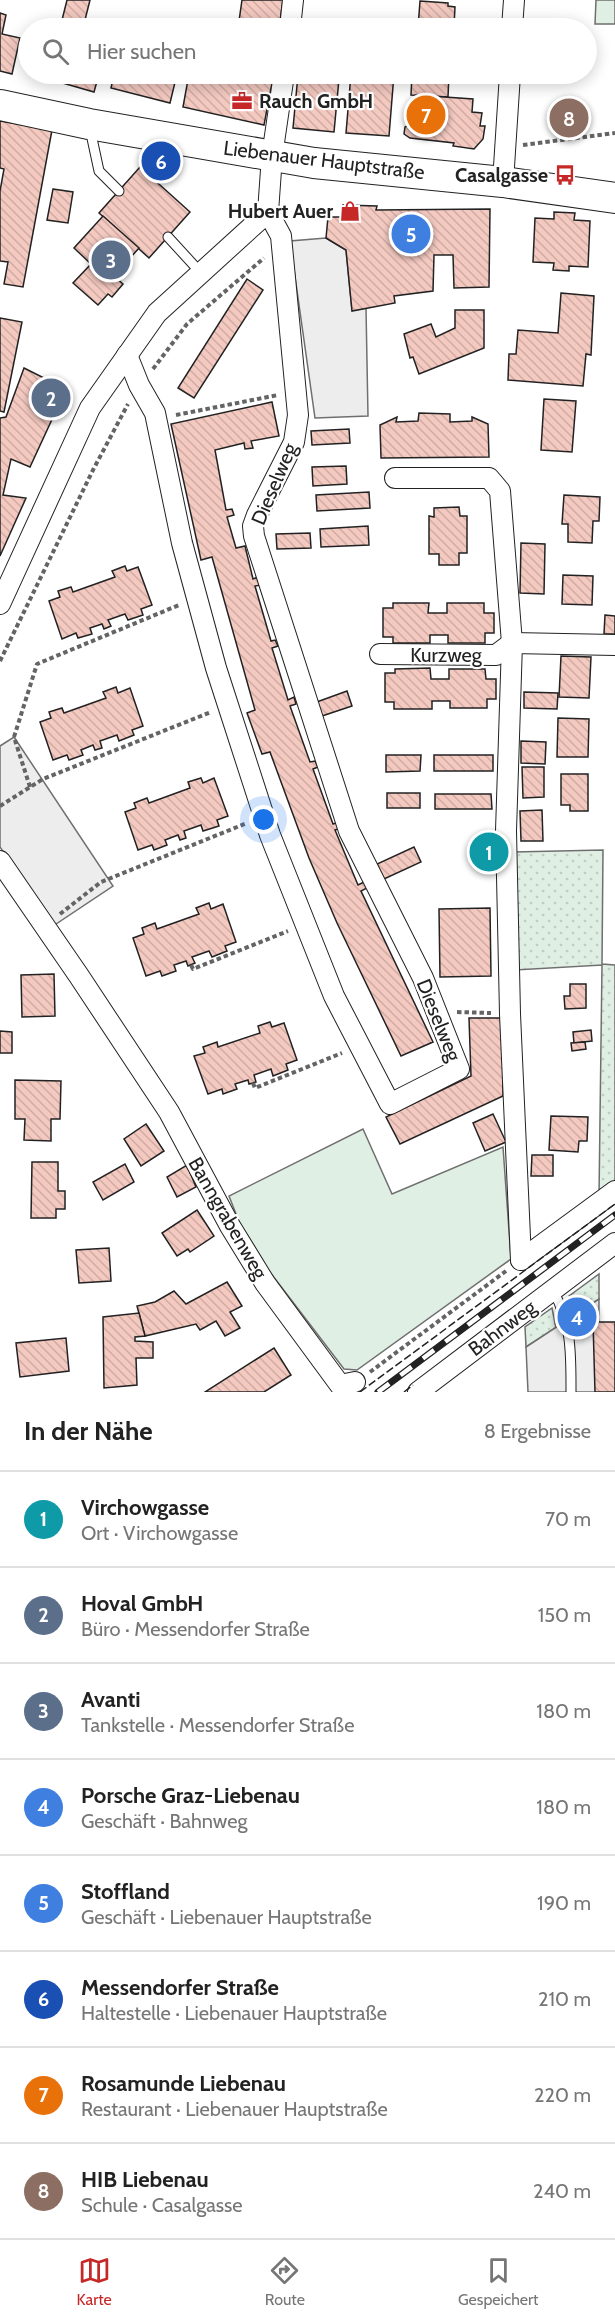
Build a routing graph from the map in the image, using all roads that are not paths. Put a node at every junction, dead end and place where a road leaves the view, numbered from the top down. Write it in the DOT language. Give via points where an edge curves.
graph roads {
  1 [pos="293,0"];
  2 [pos="514,0"];
  3 [pos="291,18"];
  4 [pos="513,18"];
  5 [pos="283,84"];
  6 [pos="509,84"];
  7 [pos="0,105"];
  8 [pos="89,124"];
  9 [pos="272,156"];
  10 [pos="503,182"];
  11 [pos="119,191"];
  12 [pos="615,198"];
  13 [pos="268,212"];
  14 [pos="168,237"];
  15 [pos="201,273"];
  16 [pos="127,355"];
  17 [pos="395,478"];
  18 [pos="0,604"];
  19 [pos="512,643"];
  20 [pos="615,645"];
  21 [pos="380,654"];
  22 [pos="0,861"];
  23 [pos="615,1191"];
  24 [pos="615,1243"];
  25 [pos="553,1291"];
  26 [pos="355,1382"];
  27 [pos="418,1392"];
  28 [pos="571,1392"];
  1 -- 3 [label="street"];
  2 -- 4 [label="street"];
  5 -- 9 [label="street"];
  6 -- 10 [label="street"];
  7 -- 8 [label="main road, Liebenauer Hauptstraße"];
  8 -- 9 [label="main road, Liebenauer Hauptstraße"];
  8 -- 11 [label="lane" via="99,171"];
  9 -- 10 [label="main road, Liebenauer Hauptstraße"];
  9 -- 13 [label="street"];
  10 -- 12 [label="main road, Liebenauer Hauptstraße"];
  13 -- 15 [label="street"];
  13 -- 16 [label="street, Dieselweg" via="281,236 298,415 294,442 257,515 254,536 349,831 423,978 459,1069 390,1104 334,996 264,816 196,598 157,419"];
  14 -- 15 [label="lane"];
  15 -- 16 [label="street" via="157,314"];
  16 -- 18 [label="street" via="90,408"];
  17 -- 19 [label="street" via="489,478 494,482 500,491 503,511"];
  19 -- 20 [label="street, Kurzweg"];
  19 -- 21 [label="street, Kurzweg" via="496,656"];
  19 -- 23 [label="street" via="506,831 521,1260"];
  22 -- 26 [label="street, Banngrabenweg" via="169,1112 265,1283 340,1385"];
  24 -- 25 [label="street, Bahnweg"];
  25 -- 27 [label="street, Bahnweg"];
  25 -- 28 [label="lane" via="570,1338"];
}
